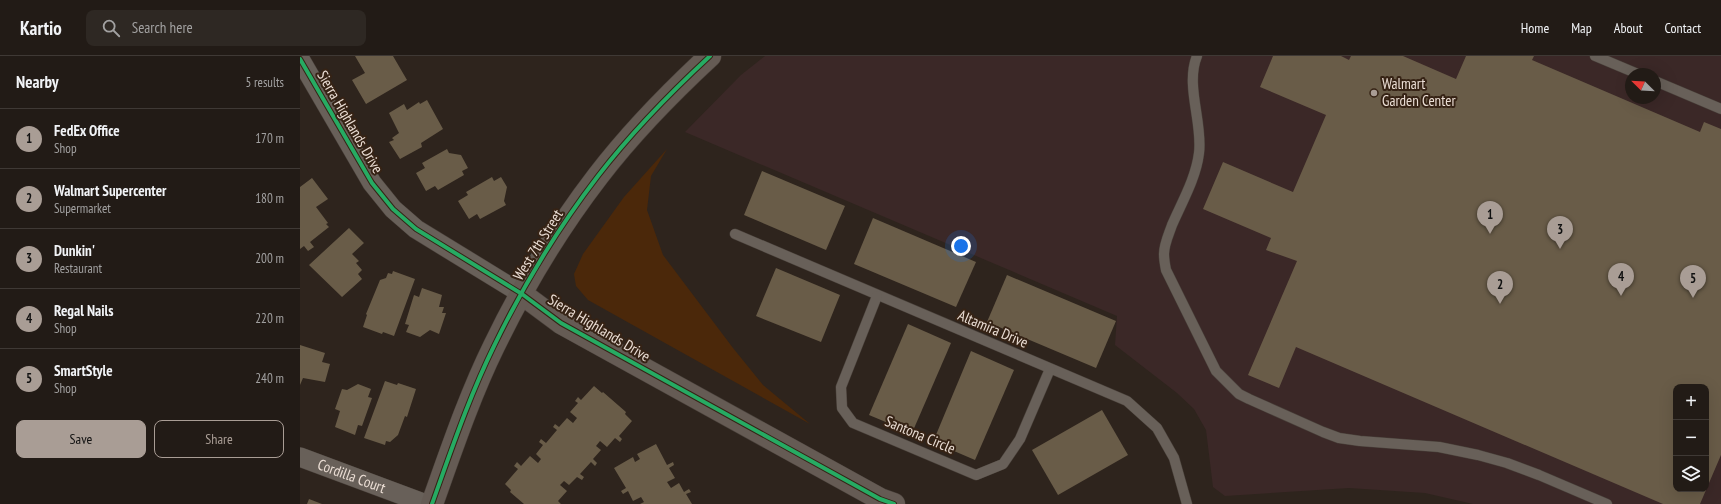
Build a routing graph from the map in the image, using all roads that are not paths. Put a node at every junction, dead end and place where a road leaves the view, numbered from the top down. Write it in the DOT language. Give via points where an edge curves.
graph roads {
  1 [pos="710,56"];
  2 [pos="1197,56"];
  3 [pos="1595,56"];
  4 [pos="300,59"];
  5 [pos="1625,69"];
  6 [pos="1661,84"];
  7 [pos="1721,109"];
  8 [pos="734,234"];
  9 [pos="522,294"];
  10 [pos="877,296"];
  11 [pos="1050,369"];
  12 [pos="300,457"];
  13 [pos="884,502"];
  14 [pos="426,504"];
  15 [pos="432,504"];
  16 [pos="1187,504"];
  17 [pos="1607,504"];
  1 -- 9 [label="main road, West 7th Street" via="631,136 598,175 541,259"];
  2 -- 17 [label="lane" via="1194,93 1200,139 1199,155 1194,176 1166,240 1164,254 1166,270 1216,371 1229,386 1249,400 1329,434 1360,441 1440,448 1478,455 1539,475"];
  3 -- 5 [label="lane"];
  4 -- 9 [label="street, Sierra Highlands Drive" via="372,184 393,209 416,229"];
  6 -- 7 [label="lane"];
  8 -- 10 [label="lane, Altamira Drive"];
  9 -- 13 [label="main road, Sierra Highlands Drive" via="560,323"];
  9 -- 15 [label="main road, West 7th Street" via="494,346"];
  10 -- 11 [label="lane, Altamira Drive"];
  10 -- 11 [label="lane, Santona Circle" via="842,387 842,408 853,423 976,475 1002,464 1020,439"];
  11 -- 16 [label="lane, Altamira Drive" via="1127,401 1157,428 1174,458"];
  12 -- 14 [label="street, Cordilla Court"];
}
